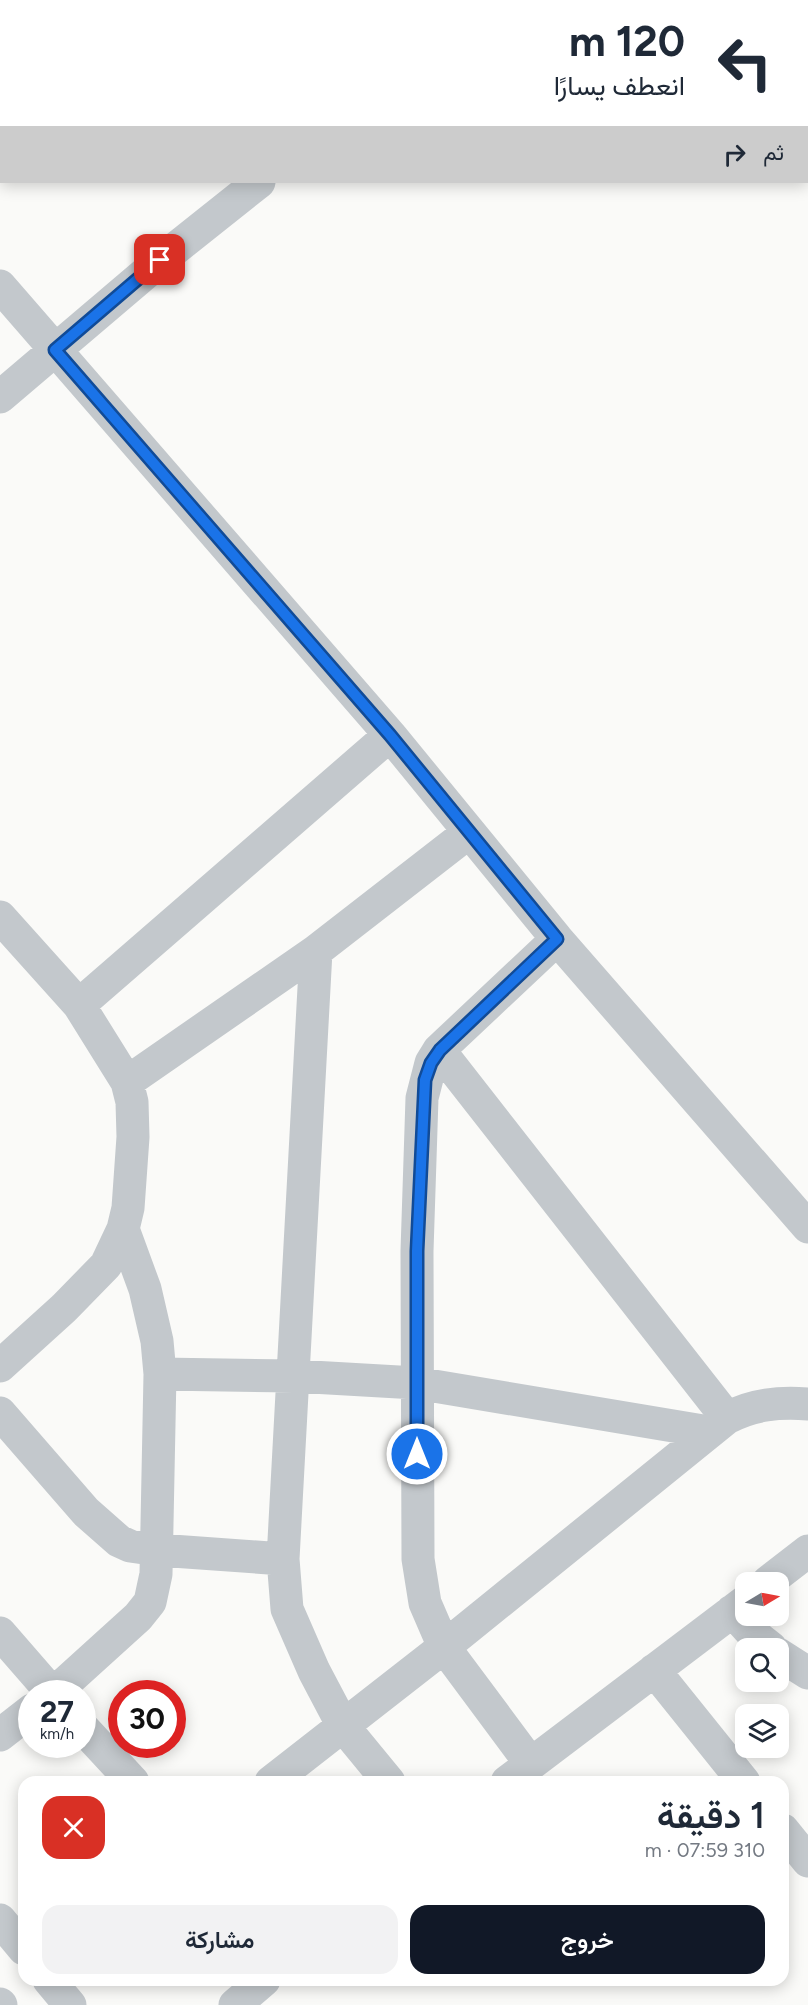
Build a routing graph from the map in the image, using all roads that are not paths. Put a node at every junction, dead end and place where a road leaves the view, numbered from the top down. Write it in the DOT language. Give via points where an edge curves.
graph roads {
  1 [pos="258,183"];
  2 [pos="0,286"];
  3 [pos="55,350"];
  4 [pos="0,397"];
  5 [pos="390,735"];
  6 [pos="468,833"];
  7 [pos="0,917"];
  8 [pos="557,939"];
  9 [pos="316,951"];
  10 [pos="79,1005"];
  11 [pos="440,1050"];
  12 [pos="127,1082"];
  13 [pos="808,1227"];
  14 [pos="123,1229"];
  15 [pos="0,1366"];
  16 [pos="160,1374"];
  17 [pos="294,1376"];
  18 [pos="416,1383"];
  19 [pos="808,1404"];
  20 [pos="0,1413"];
  21 [pos="718,1425"];
  22 [pos="158,1550"];
  23 [pos="808,1551"];
  24 [pos="283,1559"];
  25 [pos="781,1572"];
  26 [pos="735,1609"];
  27 [pos="749,1626"];
  28 [pos="0,1633"];
  29 [pos="758,1638"];
  30 [pos="444,1647"];
  31 [pos="789,1661"];
  32 [pos="654,1670"];
  33 [pos="808,1673"];
  34 [pos="41,1680"];
  35 [pos="68,1680"];
  36 [pos="18,1721"];
  37 [pos="343,1726"];
  38 [pos="0,1735"];
  39 [pos="96,1741"];
  40 [pos="519,1773"];
  41 [pos="128,1776"];
  42 [pos="279,1776"];
  43 [pos="384,1776"];
  44 [pos="739,1776"];
  45 [pos="789,1837"];
  46 [pos="808,1861"];
  47 [pos="0,1920"];
  48 [pos="18,1942"];
  49 [pos="54,1986"];
  50 [pos="257,1986"];
  51 [pos="70,2005"];
  52 [pos="235,2005"];
  1 -- 3 [label="street"];
  2 -- 3 [label="street"];
  3 -- 4 [label="street"];
  3 -- 5 [label="street"];
  5 -- 6 [label="street"];
  5 -- 10 [label="street"];
  6 -- 8 [label="street"];
  6 -- 9 [label="street"];
  7 -- 10 [label="street"];
  8 -- 11 [label="street"];
  8 -- 13 [label="street"];
  9 -- 12 [label="street"];
  9 -- 17 [label="street"];
  10 -- 12 [label="street"];
  11 -- 18 [label="street" via="431,1063 422,1098"];
  11 -- 21 [label="street"];
  12 -- 14 [label="street" via="133,1137"];
  14 -- 15 [label="street" via="106,1265 94,1279"];
  14 -- 16 [label="street" via="154,1320"];
  16 -- 17 [label="street"];
  16 -- 22 [label="street"];
  17 -- 18 [label="street"];
  17 -- 24 [label="street"];
  18 -- 21 [label="street"];
  18 -- 30 [label="street" via="418,1559 425,1603"];
  19 -- 21 [label="street" via="772,1403 744,1408"];
  20 -- 22 [label="street" via="105,1530 130,1546"];
  21 -- 30 [label="street"];
  22 -- 24 [label="street"];
  22 -- 35 [label="street" via="150,1602"];
  23 -- 25 [label="street"];
  24 -- 37 [label="street" via="286,1609"];
  26 -- 32 [label="street"];
  27 -- 29 [label="street"];
  28 -- 34 [label="street"];
  30 -- 37 [label="street"];
  30 -- 40 [label="street"];
  31 -- 33 [label="street"];
  32 -- 40 [label="street"];
  32 -- 44 [label="street"];
  36 -- 38 [label="street"];
  37 -- 42 [label="street"];
  37 -- 43 [label="street"];
  39 -- 41 [label="street"];
  45 -- 46 [label="street"];
  47 -- 48 [label="street"];
  49 -- 51 [label="street"];
  50 -- 52 [label="street"];
}
